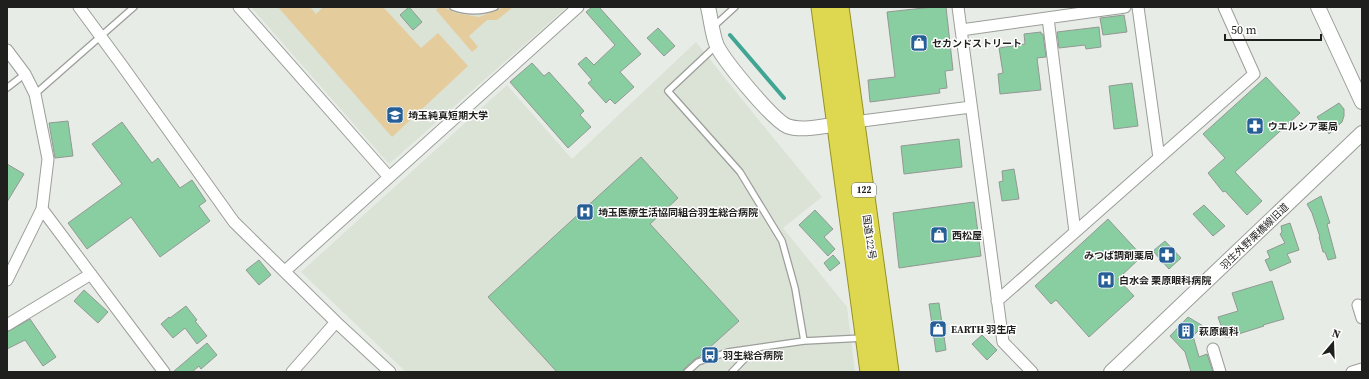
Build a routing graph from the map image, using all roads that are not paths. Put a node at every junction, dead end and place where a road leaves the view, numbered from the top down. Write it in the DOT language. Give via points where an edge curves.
graph roads {
  1 [pos="79,7"];
  2 [pos="134,7"];
  3 [pos="239,7"];
  4 [pos="453,7"];
  5 [pos="495,7"];
  6 [pos="578,7"];
  7 [pos="708,7"];
  8 [pos="735,7"];
  9 [pos="822,7"];
  10 [pos="839,7"];
  11 [pos="958,7"];
  12 [pos="1125,7"];
  13 [pos="1138,7"];
  14 [pos="1224,7"];
  15 [pos="1318,7"];
  16 [pos="1048,18"];
  17 [pos="713,26"];
  18 [pos="961,30"];
  19 [pos="101,36"];
  20 [pos="717,45"];
  21 [pos="7,50"];
  22 [pos="25,74"];
  23 [pos="7,88"];
  24 [pos="35,94"];
  25 [pos="1362,102"];
  26 [pos="971,107"];
  27 [pos="846,123"];
  28 [pos="1362,133"];
  29 [pos="1159,158"];
  30 [pos="389,177"];
  31 [pos="42,210"];
  32 [pos="1075,232"];
  33 [pos="285,271"];
  34 [pos="91,274"];
  35 [pos="7,280"];
  36 [pos="997,301"];
  37 [pos="1358,305"];
  38 [pos="1362,318"];
  39 [pos="336,322"];
  40 [pos="7,325"];
  41 [pos="865,338"];
  42 [pos="804,341"];
  43 [pos="755,349"];
  44 [pos="1213,349"];
  45 [pos="1362,369"];
  46 [pos="164,372"];
  47 [pos="292,372"];
  48 [pos="390,372"];
  49 [pos="687,372"];
  50 [pos="732,372"];
  51 [pos="870,372"];
  52 [pos="889,372"];
  53 [pos="1032,372"];
  54 [pos="1111,372"];
  55 [pos="1220,372"];
  56 [pos="1352,372"];
  1 -- 19 [label="street"];
  2 -- 19 [label="lane"];
  3 -- 30 [label="street"];
  4 -- 5 [label="lane" via="475,11"];
  6 -- 30 [label="street"];
  7 -- 17 [label="street"];
  8 -- 17 [label="lane"];
  9 -- 27 [label="highway, 国道122号 / 122"];
  10 -- 27 [label="highway, 国道122号 / 122"];
  11 -- 18 [label="street"];
  12 -- 16 [label="street"];
  13 -- 29 [label="street"];
  14 -- 29 [label="street" via="1254,74"];
  15 -- 25 [label="street"];
  16 -- 18 [label="street"];
  16 -- 32 [label="street"];
  17 -- 20 [label="street"];
  18 -- 26 [label="street"];
  19 -- 24 [label="lane"];
  19 -- 33 [label="street" via="234,222"];
  20 -- 27 [label="street" via="732,69 773,116 787,126 800,128"];
  20 -- 42 [label="lane" via="668,91 740,172 782,241"];
  21 -- 22 [label="street"];
  22 -- 23 [label="lane"];
  22 -- 24 [label="street"];
  24 -- 31 [label="street" via="48,159"];
  26 -- 27 [label="street"];
  26 -- 36 [label="street"];
  27 -- 41 [label="highway, 国道122号 / 122"];
  27 -- 52 [label="highway, 国道122号 / 122"];
  28 -- 54 [label="street, 羽生外野栗橋線旧道"];
  29 -- 32 [label="street"];
  30 -- 33 [label="street"];
  31 -- 34 [label="street"];
  31 -- 35 [label="street"];
  32 -- 36 [label="street"];
  33 -- 39 [label="street"];
  34 -- 40 [label="street"];
  34 -- 46 [label="street"];
  36 -- 53 [label="street" via="1003,342"];
  37 -- 38 [label="street"];
  39 -- 47 [label="street"];
  39 -- 48 [label="street"];
  41 -- 42 [label="lane"];
  41 -- 51 [label="highway, 国道122号 / 122"];
  42 -- 43 [label="lane"];
  43 -- 49 [label="lane" via="728,352 698,362"];
  43 -- 50 [label="lane"];
  44 -- 55 [label="street"];
  45 -- 56 [label="street"];
}
